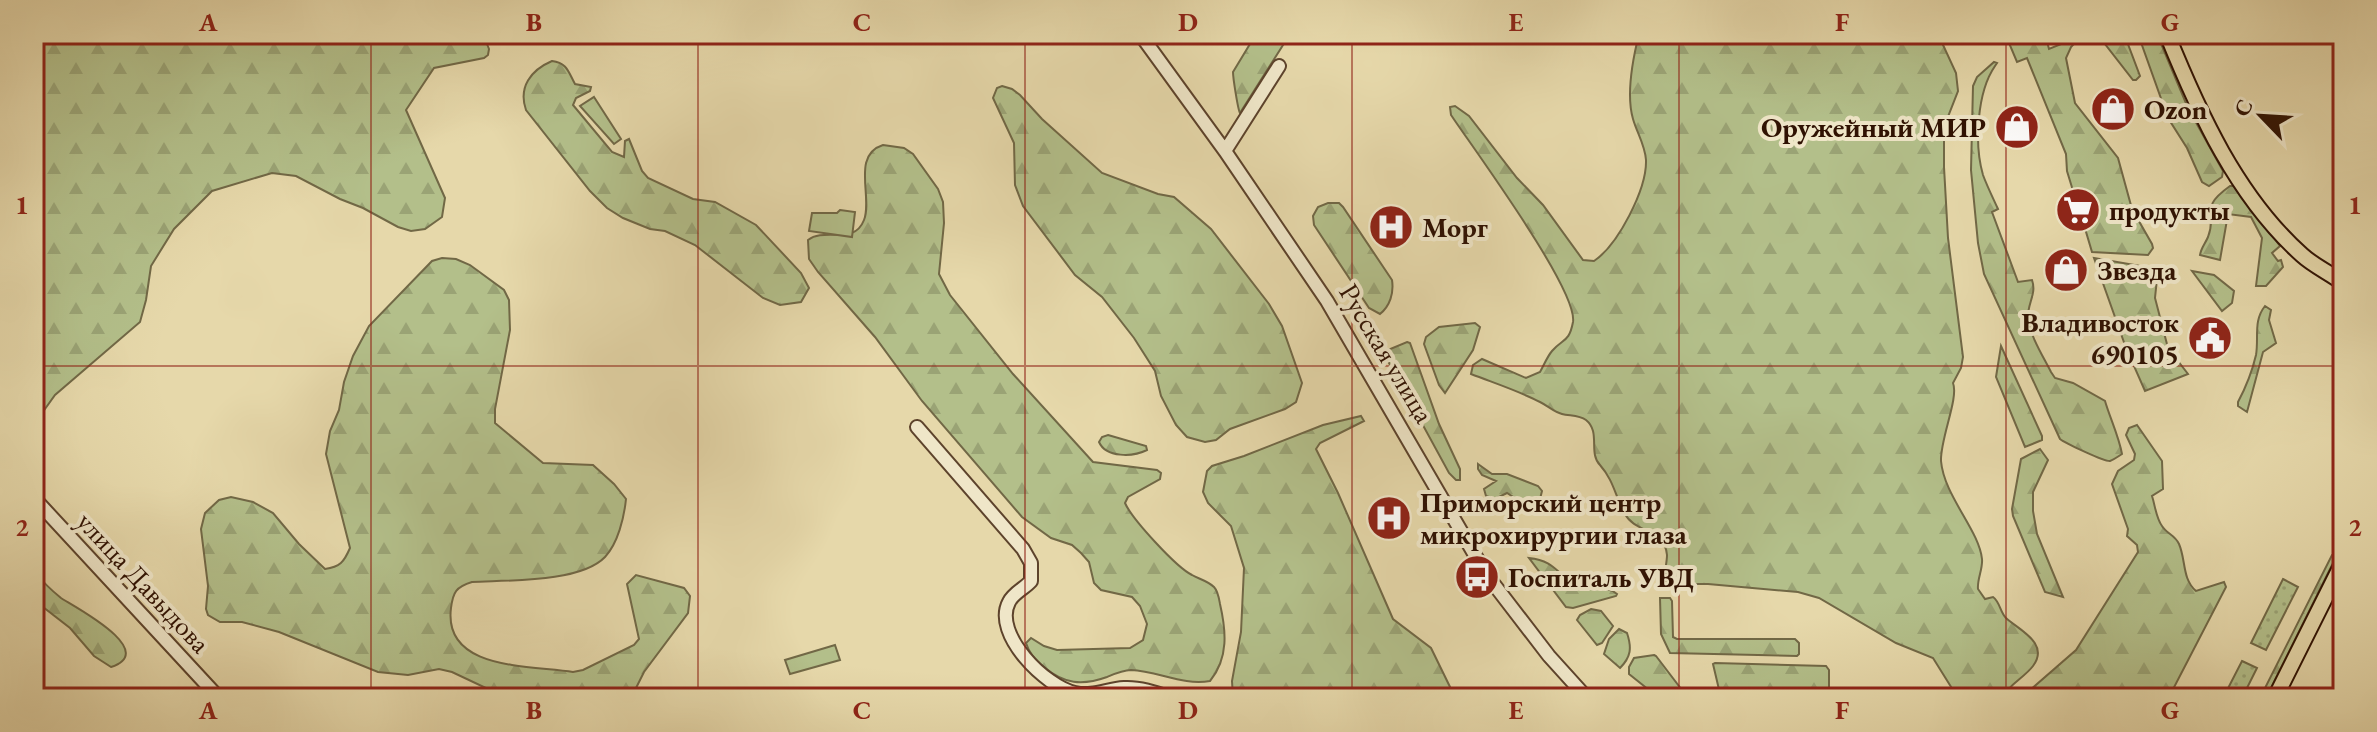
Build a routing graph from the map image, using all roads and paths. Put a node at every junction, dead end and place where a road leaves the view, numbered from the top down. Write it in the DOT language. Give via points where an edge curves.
graph roads {
  1 [pos="1140,34"];
  2 [pos="2167,34"];
  3 [pos="1279,66"];
  4 [pos="1225,151"];
  5 [pos="2343,282"];
  6 [pos="917,427"];
  7 [pos="37,507"];
  8 [pos="2343,562"];
  9 [pos="219,698"];
  10 [pos="1172,698"];
  11 [pos="1587,698"];
  12 [pos="2275,698"];
  1 -- 4 [label="street, Русская улица"];
  2 -- 5 [label="main road" via="2235,174 2288,242"];
  3 -- 4 [label="street"];
  4 -- 11 [label="street, Русская улица" via="1327,301 1486,574"];
  6 -- 10 [label="street" via="1031,563 1031,581 1012,597 1006,613 1011,633 1031,665 1073,693 1124,687"];
  7 -- 9 [label="street, улица Давыдова"];
  8 -- 12 [label="main road"];
}
